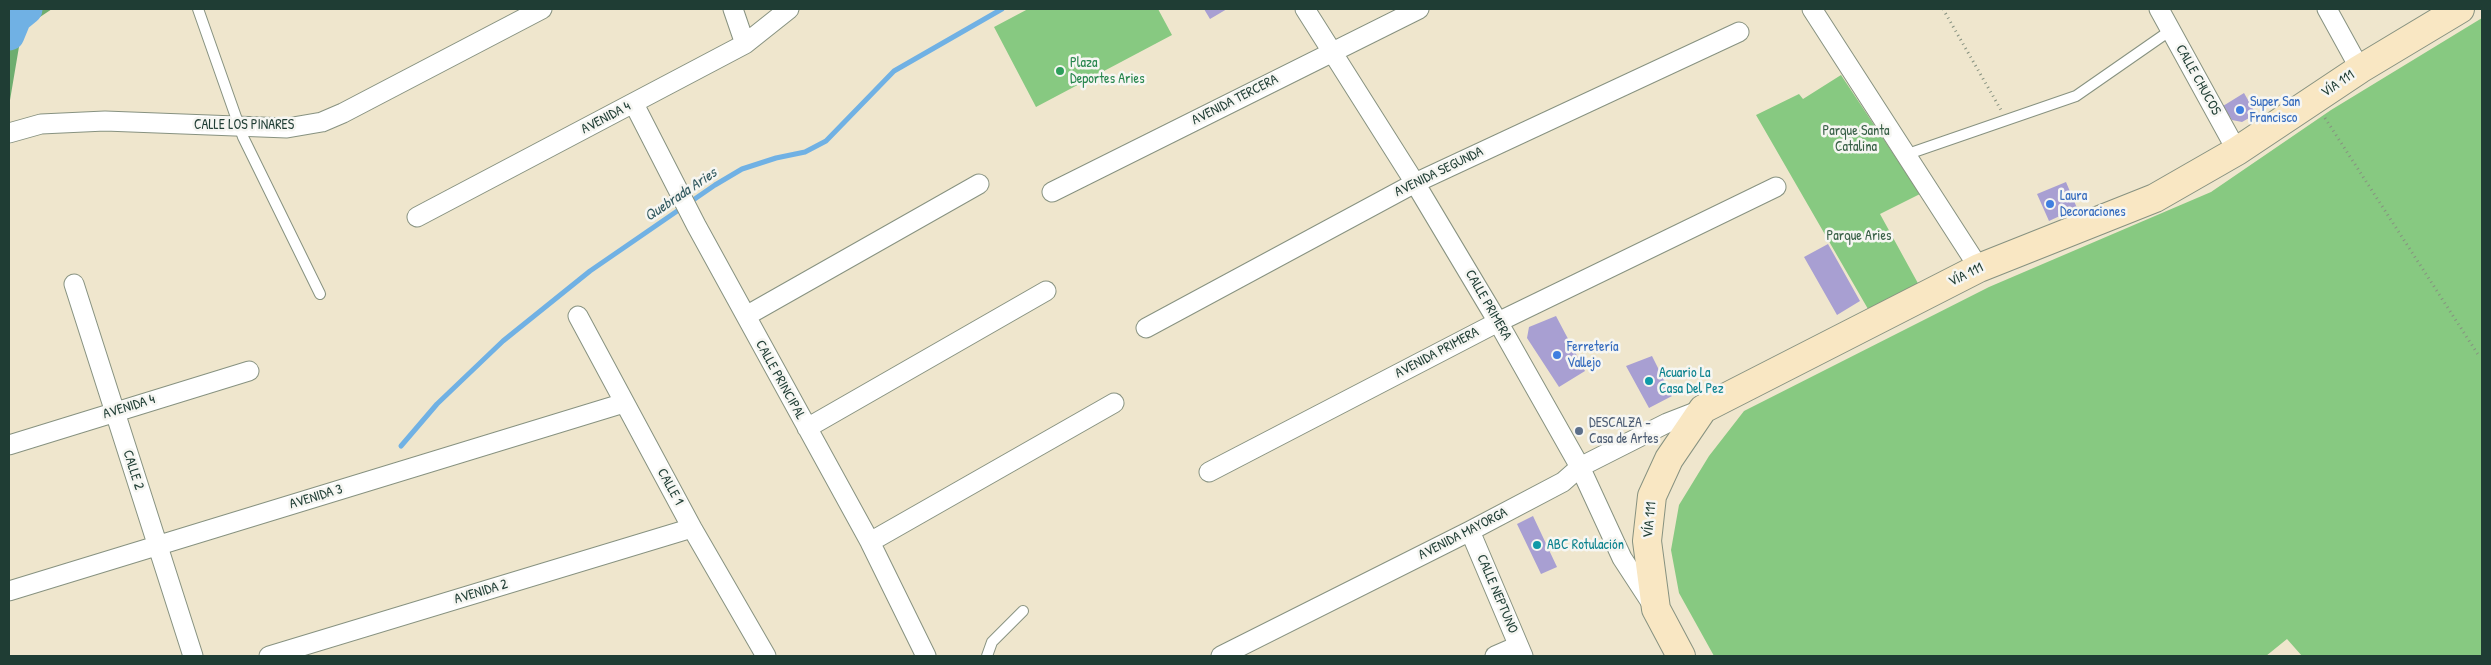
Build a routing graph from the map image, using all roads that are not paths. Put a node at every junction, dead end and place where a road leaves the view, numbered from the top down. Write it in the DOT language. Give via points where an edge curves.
graph roads {
  1 [pos="198,9"];
  2 [pos="542,9"];
  3 [pos="733,9"];
  4 [pos="789,9"];
  5 [pos="1305,9"];
  6 [pos="1419,9"];
  7 [pos="1812,9"];
  8 [pos="2159,9"];
  9 [pos="2327,9"];
  10 [pos="2460,9"];
  11 [pos="2171,30"];
  12 [pos="1739,32"];
  13 [pos="745,44"];
  14 [pos="1333,51"];
  15 [pos="2360,69"];
  16 [pos="634,104"];
  17 [pos="239,127"];
  18 [pos="9,132"];
  19 [pos="2238,151"];
  20 [pos="1905,154"];
  21 [pos="1415,183"];
  22 [pos="979,184"];
  23 [pos="1776,187"];
  24 [pos="1052,192"];
  25 [pos="417,217"];
  26 [pos="1979,268"];
  27 [pos="74,284"];
  28 [pos="1046,291"];
  29 [pos="320,294"];
  30 [pos="578,316"];
  31 [pos="746,316"];
  32 [pos="1498,322"];
  33 [pos="1146,328"];
  34 [pos="249,371"];
  35 [pos="624,403"];
  36 [pos="1114,403"];
  37 [pos="1703,409"];
  38 [pos="115,411"];
  39 [pos="806,428"];
  40 [pos="9,445"];
  41 [pos="1580,467"];
  42 [pos="1209,472"];
  43 [pos="692,528"];
  44 [pos="1470,532"];
  45 [pos="870,542"];
  46 [pos="158,546"];
  47 [pos="9,591"];
  48 [pos="1656,609"];
  49 [pos="1023,611"];
  50 [pos="1521,651"];
  51 [pos="762,655"];
  52 [pos="193,656"];
  53 [pos="269,656"];
  54 [pos="926,656"];
  55 [pos="987,656"];
  56 [pos="1221,656"];
  57 [pos="1495,656"];
  58 [pos="1682,656"];
  1 -- 17 [label="lane"];
  2 -- 17 [label="street, CALLE LOS PINARES" via="322,122 287,128"];
  3 -- 13 [label="street"];
  4 -- 13 [label="street, AVENIDA 4"];
  5 -- 14 [label="street, CALLE PRIMERA"];
  6 -- 14 [label="street, AVENIDA TERCERA"];
  7 -- 20 [label="street"];
  8 -- 11 [label="street, CALLE CHUCOS"];
  9 -- 15 [label="street"];
  10 -- 15 [label="main road, VÍA 111"];
  11 -- 19 [label="street, CALLE CHUCOS"];
  11 -- 20 [label="lane" via="2076,96"];
  12 -- 21 [label="street, AVENIDA SEGUNDA"];
  13 -- 16 [label="street, AVENIDA 4"];
  14 -- 21 [label="street, CALLE PRIMERA"];
  14 -- 24 [label="street, AVENIDA TERCERA"];
  15 -- 19 [label="main road, VÍA 111"];
  16 -- 25 [label="street, AVENIDA 4"];
  16 -- 31 [label="street, CALLE PRINCIPAL"];
  17 -- 18 [label="street, CALLE LOS PINARES" via="105,121 40,124"];
  17 -- 29 [label="lane"];
  19 -- 26 [label="main road, VÍA 111" via="2155,198"];
  20 -- 26 [label="street"];
  21 -- 32 [label="street, CALLE PRIMERA"];
  21 -- 33 [label="street, AVENIDA SEGUNDA"];
  22 -- 31 [label="street"];
  23 -- 32 [label="street, AVENIDA PRIMERA"];
  26 -- 37 [label="main road, VÍA 111"];
  27 -- 38 [label="street, CALLE 2"];
  28 -- 39 [label="street"];
  30 -- 35 [label="street, CALLE 1"];
  31 -- 39 [label="street, CALLE PRINCIPAL"];
  32 -- 41 [label="street, CALLE PRIMERA"];
  32 -- 42 [label="street, AVENIDA PRIMERA"];
  34 -- 38 [label="street, AVENIDA 4"];
  35 -- 43 [label="street, CALLE 1"];
  35 -- 46 [label="street, AVENIDA 3"];
  36 -- 45 [label="street"];
  37 -- 41 [label="street, AVENIDA MAYORGA" via="1667,423"];
  37 -- 48 [label="main road, VÍA 111" via="1669,459 1652,496 1647,542"];
  38 -- 40 [label="street, AVENIDA 4"];
  38 -- 46 [label="street, CALLE 2"];
  39 -- 45 [label="street, CALLE PRINCIPAL"];
  41 -- 44 [label="street, AVENIDA MAYORGA" via="1564,482"];
  41 -- 48 [label="street, CALLE PRIMERA" via="1622,558"];
  43 -- 51 [label="street, CALLE 1"];
  43 -- 53 [label="street, AVENIDA 2"];
  44 -- 50 [label="street, CALLE NEPTUNO"];
  44 -- 56 [label="street, AVENIDA MAYORGA"];
  45 -- 54 [label="street, CALLE PRINCIPAL"];
  46 -- 47 [label="street, AVENIDA 3"];
  46 -- 52 [label="street, CALLE 2"];
  48 -- 58 [label="main road, VÍA 111"];
  49 -- 55 [label="lane" via="992,642"];
  50 -- 57 [label="street"];
}
